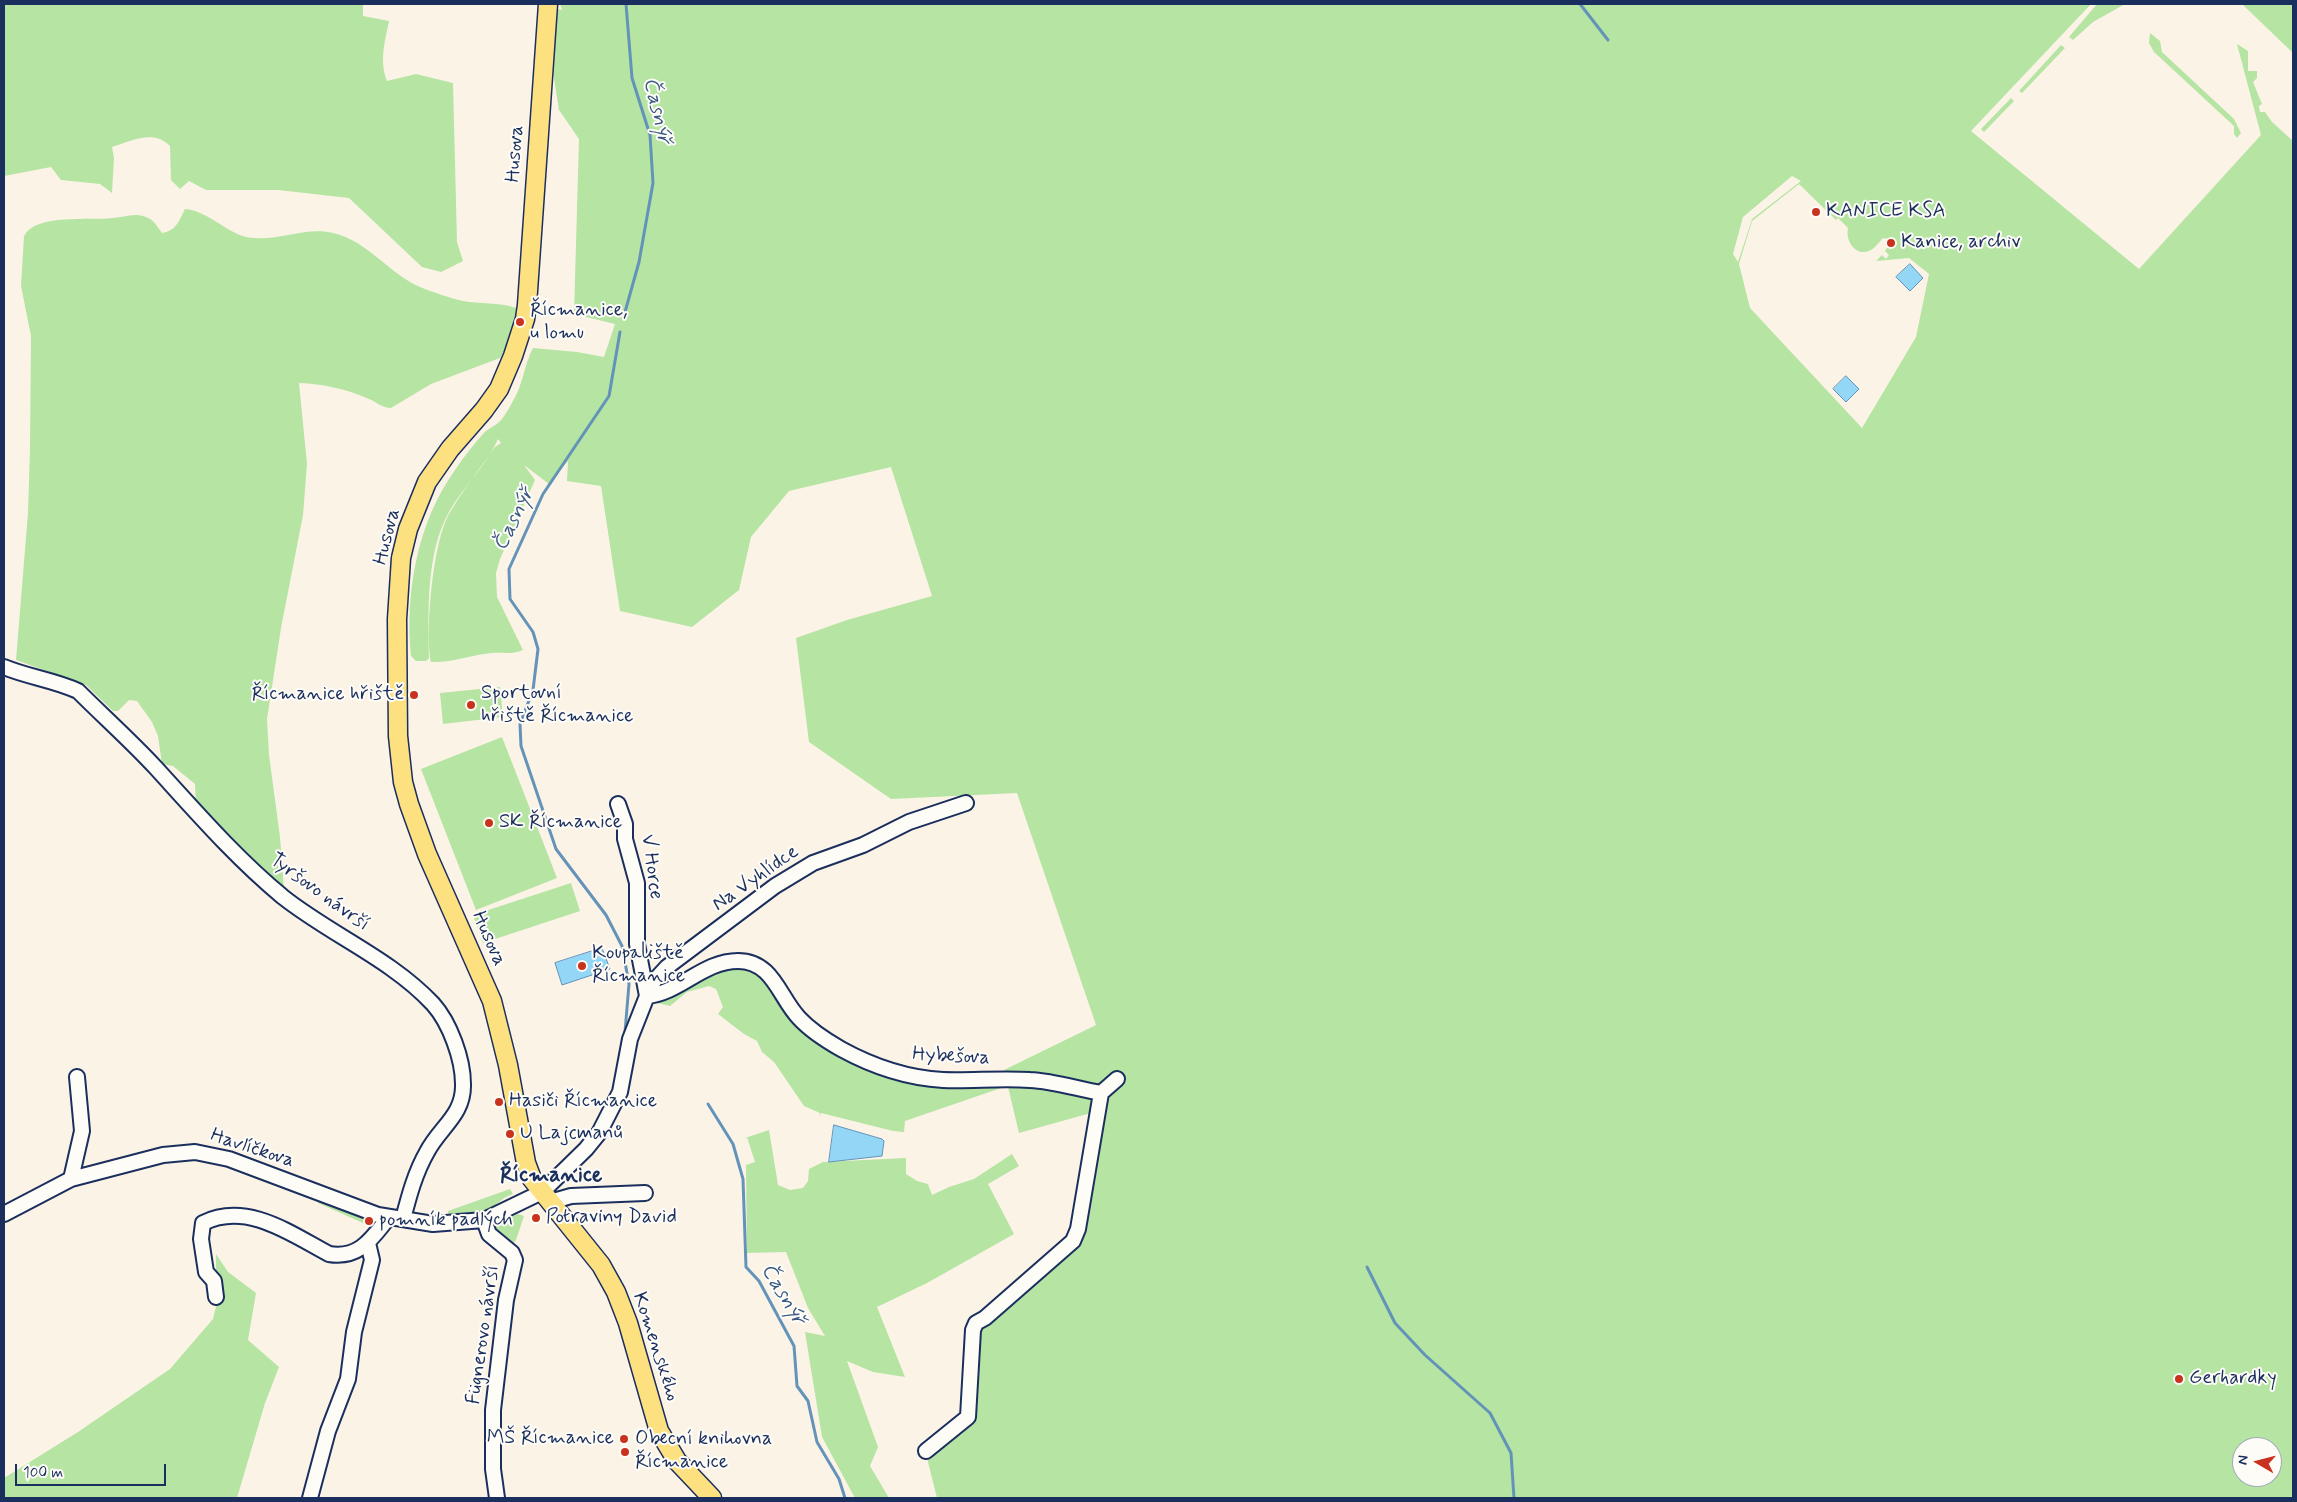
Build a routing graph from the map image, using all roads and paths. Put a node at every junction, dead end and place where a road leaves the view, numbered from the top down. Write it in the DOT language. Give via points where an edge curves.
graph roads {
  1 [pos="548,4"];
  2 [pos="4,666"];
  3 [pos="966,803"];
  4 [pos="618,804"];
  5 [pos="647,996"];
  6 [pos="77,1077"];
  7 [pos="1117,1079"];
  8 [pos="1101,1093"];
  9 [pos="71,1179"];
  10 [pos="645,1193"];
  11 [pos="546,1197"];
  12 [pos="4,1214"];
  13 [pos="396,1218"];
  14 [pos="484,1220"];
  15 [pos="368,1243"];
  16 [pos="216,1297"];
  17 [pos="926,1451"];
  18 [pos="310,1498"];
  19 [pos="497,1498"];
  20 [pos="712,1498"];
  1 -- 11 [label="main road, Husova" via="524,319 513,356 498,389 427,482 408,529 401,558 397,610 398,736 405,789 426,854 492,1001 514,1092 526,1163 532,1179"];
  2 -- 13 [label="street, Tyršovo návrší" via="78,691 154,766 237,856 284,898 410,981 434,1005 453,1036 463,1082 463,1100 428,1151"];
  3 -- 5 [label="street, Na Vyhlídce" via="909,822 863,845 813,863 783,881 674,960 654,981"];
  4 -- 5 [label="street, V Horce" via="637,883 636,944"];
  5 -- 8 [label="street, Hybešova" via="662,994 711,966 738,961 750,963 771,975 797,1016 816,1032 857,1057 899,1074 942,1080 1032,1080"];
  5 -- 11 [label="street, Na Vyhlídce" via="630,1039 620,1092 610,1113 593,1142"];
  6 -- 9 [label="street" via="82,1131"];
  7 -- 8 [label="street"];
  8 -- 17 [label="street" via="1078,1229 1073,1241 976,1323 968,1417"];
  9 -- 12 [label="street, Havlíčkova"];
  9 -- 13 [label="street, Havlíčkova" via="163,1155 184,1152 207,1154 229,1159 378,1215"];
  10 -- 11 [label="street"];
  11 -- 14 [label="street"];
  11 -- 20 [label="main road, Komenského" via="601,1266 616,1292 659,1430 677,1462"];
  13 -- 14 [label="street, Havlíčkova" via="433,1224"];
  13 -- 15 [label="street"];
  14 -- 19 [label="street, Fügnerovo návrší" via="489,1234 512,1253 515,1260 506,1300 493,1410 493,1469"];
  15 -- 16 [label="street" via="353,1254 340,1256 329,1254 265,1221 233,1215 211,1219 203,1222 201,1239 206,1272 214,1281"];
  15 -- 18 [label="street" via="372,1260 354,1332 348,1379 328,1431"];
}
